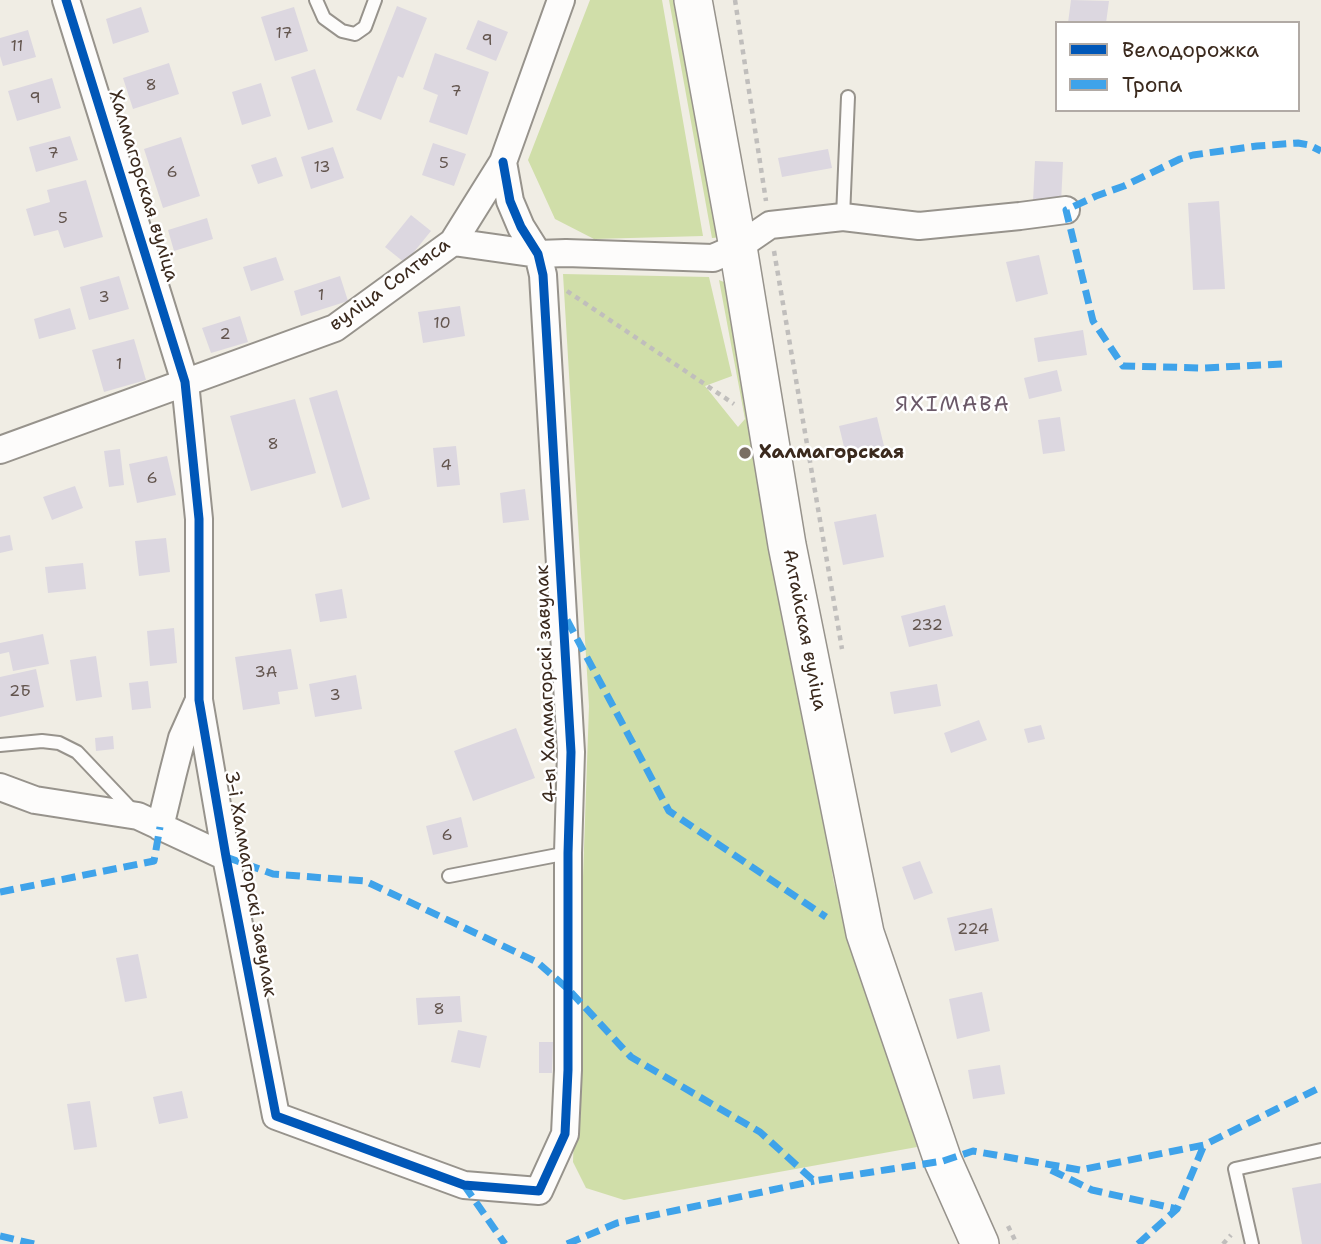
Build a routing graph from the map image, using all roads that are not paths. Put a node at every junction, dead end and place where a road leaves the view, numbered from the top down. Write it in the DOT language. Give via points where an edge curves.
graph roads {
  1 [pos="66,0"];
  2 [pos="316,0"];
  3 [pos="375,0"];
  4 [pos="561,0"];
  5 [pos="693,0"];
  6 [pos="848,97"];
  7 [pos="503,162"];
  8 [pos="1066,210"];
  9 [pos="843,217"];
  10 [pos="453,242"];
  11 [pos="738,247"];
  12 [pos="541,264"];
  13 [pos="185,382"];
  14 [pos="0,450"];
  15 [pos="200,700"];
  16 [pos="0,745"];
  17 [pos="0,787"];
  18 [pos="149,822"];
  19 [pos="568,853"];
  20 [pos="226,858"];
  21 [pos="449,876"];
  22 [pos="1321,1150"];
  23 [pos="539,1191"];
  24 [pos="993,1232"];
  25 [pos="1252,1244"];
  1 -- 13 [label="street, Халмагорская вуліца"];
  2 -- 3 [label="lane" via="324,18 355,34 365,27"];
  4 -- 7 [label="street, вуліца Солтыса"];
  5 -- 11 [label="main road, Алтайская вуліца"];
  6 -- 9 [label="lane"];
  7 -- 10 [label="street, вуліца Солтыса"];
  7 -- 12 [label="street" via="510,201"];
  8 -- 9 [label="street" via="919,226"];
  9 -- 11 [label="street" via="770,225"];
  10 -- 12 [label="street"];
  10 -- 13 [label="street, вуліца Солтыса" via="335,328"];
  11 -- 12 [label="street" via="713,258 566,253"];
  11 -- 24 [label="main road, Алтайская вуліца" via="787,545 864,933 943,1161"];
  12 -- 19 [label="street, 4-ы Халмагорскі завулак" via="571,752"];
  13 -- 14 [label="street, вуліца Солтыса"];
  13 -- 15 [label="street, 3-і Халмагорскі завулак" via="199,519"];
  15 -- 18 [label="street"];
  15 -- 20 [label="street, 3-і Халмагорскі завулак"];
  16 -- 18 [label="lane" via="42,741 77,752"];
  17 -- 18 [label="street" via="35,800"];
  18 -- 20 [label="street"];
  19 -- 21 [label="lane"];
  19 -- 23 [label="street, 4-ы Халмагорскі завулак" via="565,1134"];
  20 -- 23 [label="street, 3-і Халмагорскі завулак" via="276,1116 464,1185"];
  22 -- 25 [label="lane" via="1235,1169"];
}
